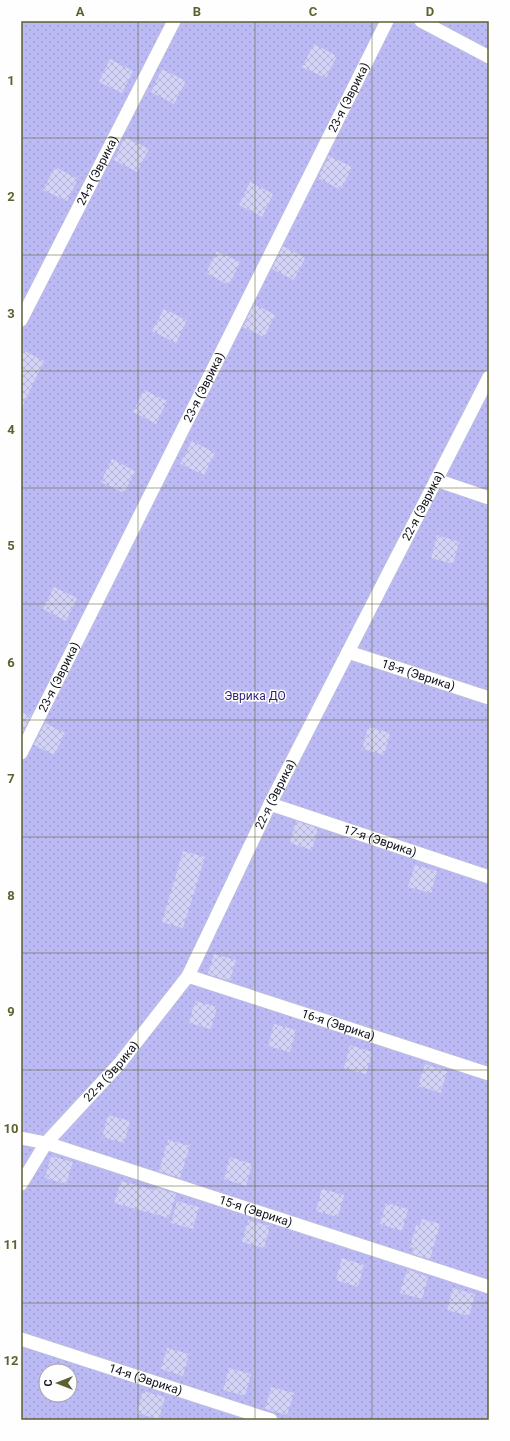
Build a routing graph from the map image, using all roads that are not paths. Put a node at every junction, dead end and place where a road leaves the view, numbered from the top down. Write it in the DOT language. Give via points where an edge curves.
graph roads {
  1 [pos="174,21"];
  2 [pos="387,21"];
  3 [pos="421,21"];
  4 [pos="489,57"];
  5 [pos="21,320"];
  6 [pos="489,377"];
  7 [pos="436,480"];
  8 [pos="489,498"];
  9 [pos="348,652"];
  10 [pos="489,698"];
  11 [pos="21,753"];
  12 [pos="270,804"];
  13 [pos="489,877"];
  14 [pos="188,976"];
  15 [pos="489,1074"];
  16 [pos="21,1138"];
  17 [pos="46,1143"];
  18 [pos="21,1184"];
  19 [pos="489,1287"];
  20 [pos="21,1339"];
  21 [pos="271,1420"];
  1 -- 5 [label="lane, 24-я (Эврика)"];
  2 -- 11 [label="lane, 23-я (Эврика)"];
  3 -- 4 [label="lane"];
  6 -- 7 [label="lane, 22-я (Эврика)"];
  7 -- 8 [label="lane"];
  7 -- 9 [label="lane, 22-я (Эврика)"];
  9 -- 10 [label="lane, 18-я (Эврика)"];
  9 -- 12 [label="lane, 22-я (Эврика)"];
  12 -- 13 [label="lane, 17-я (Эврика)"];
  12 -- 14 [label="lane, 22-я (Эврика)"];
  14 -- 15 [label="lane, 16-я (Эврика)"];
  14 -- 17 [label="lane, 22-я (Эврика)" via="120,1063"];
  16 -- 17 [label="lane, 15-я (Эврика)"];
  17 -- 18 [label="lane, 22-я (Эврика)"];
  17 -- 19 [label="lane, 15-я (Эврика)"];
  20 -- 21 [label="lane, 14-я (Эврика)"];
}
